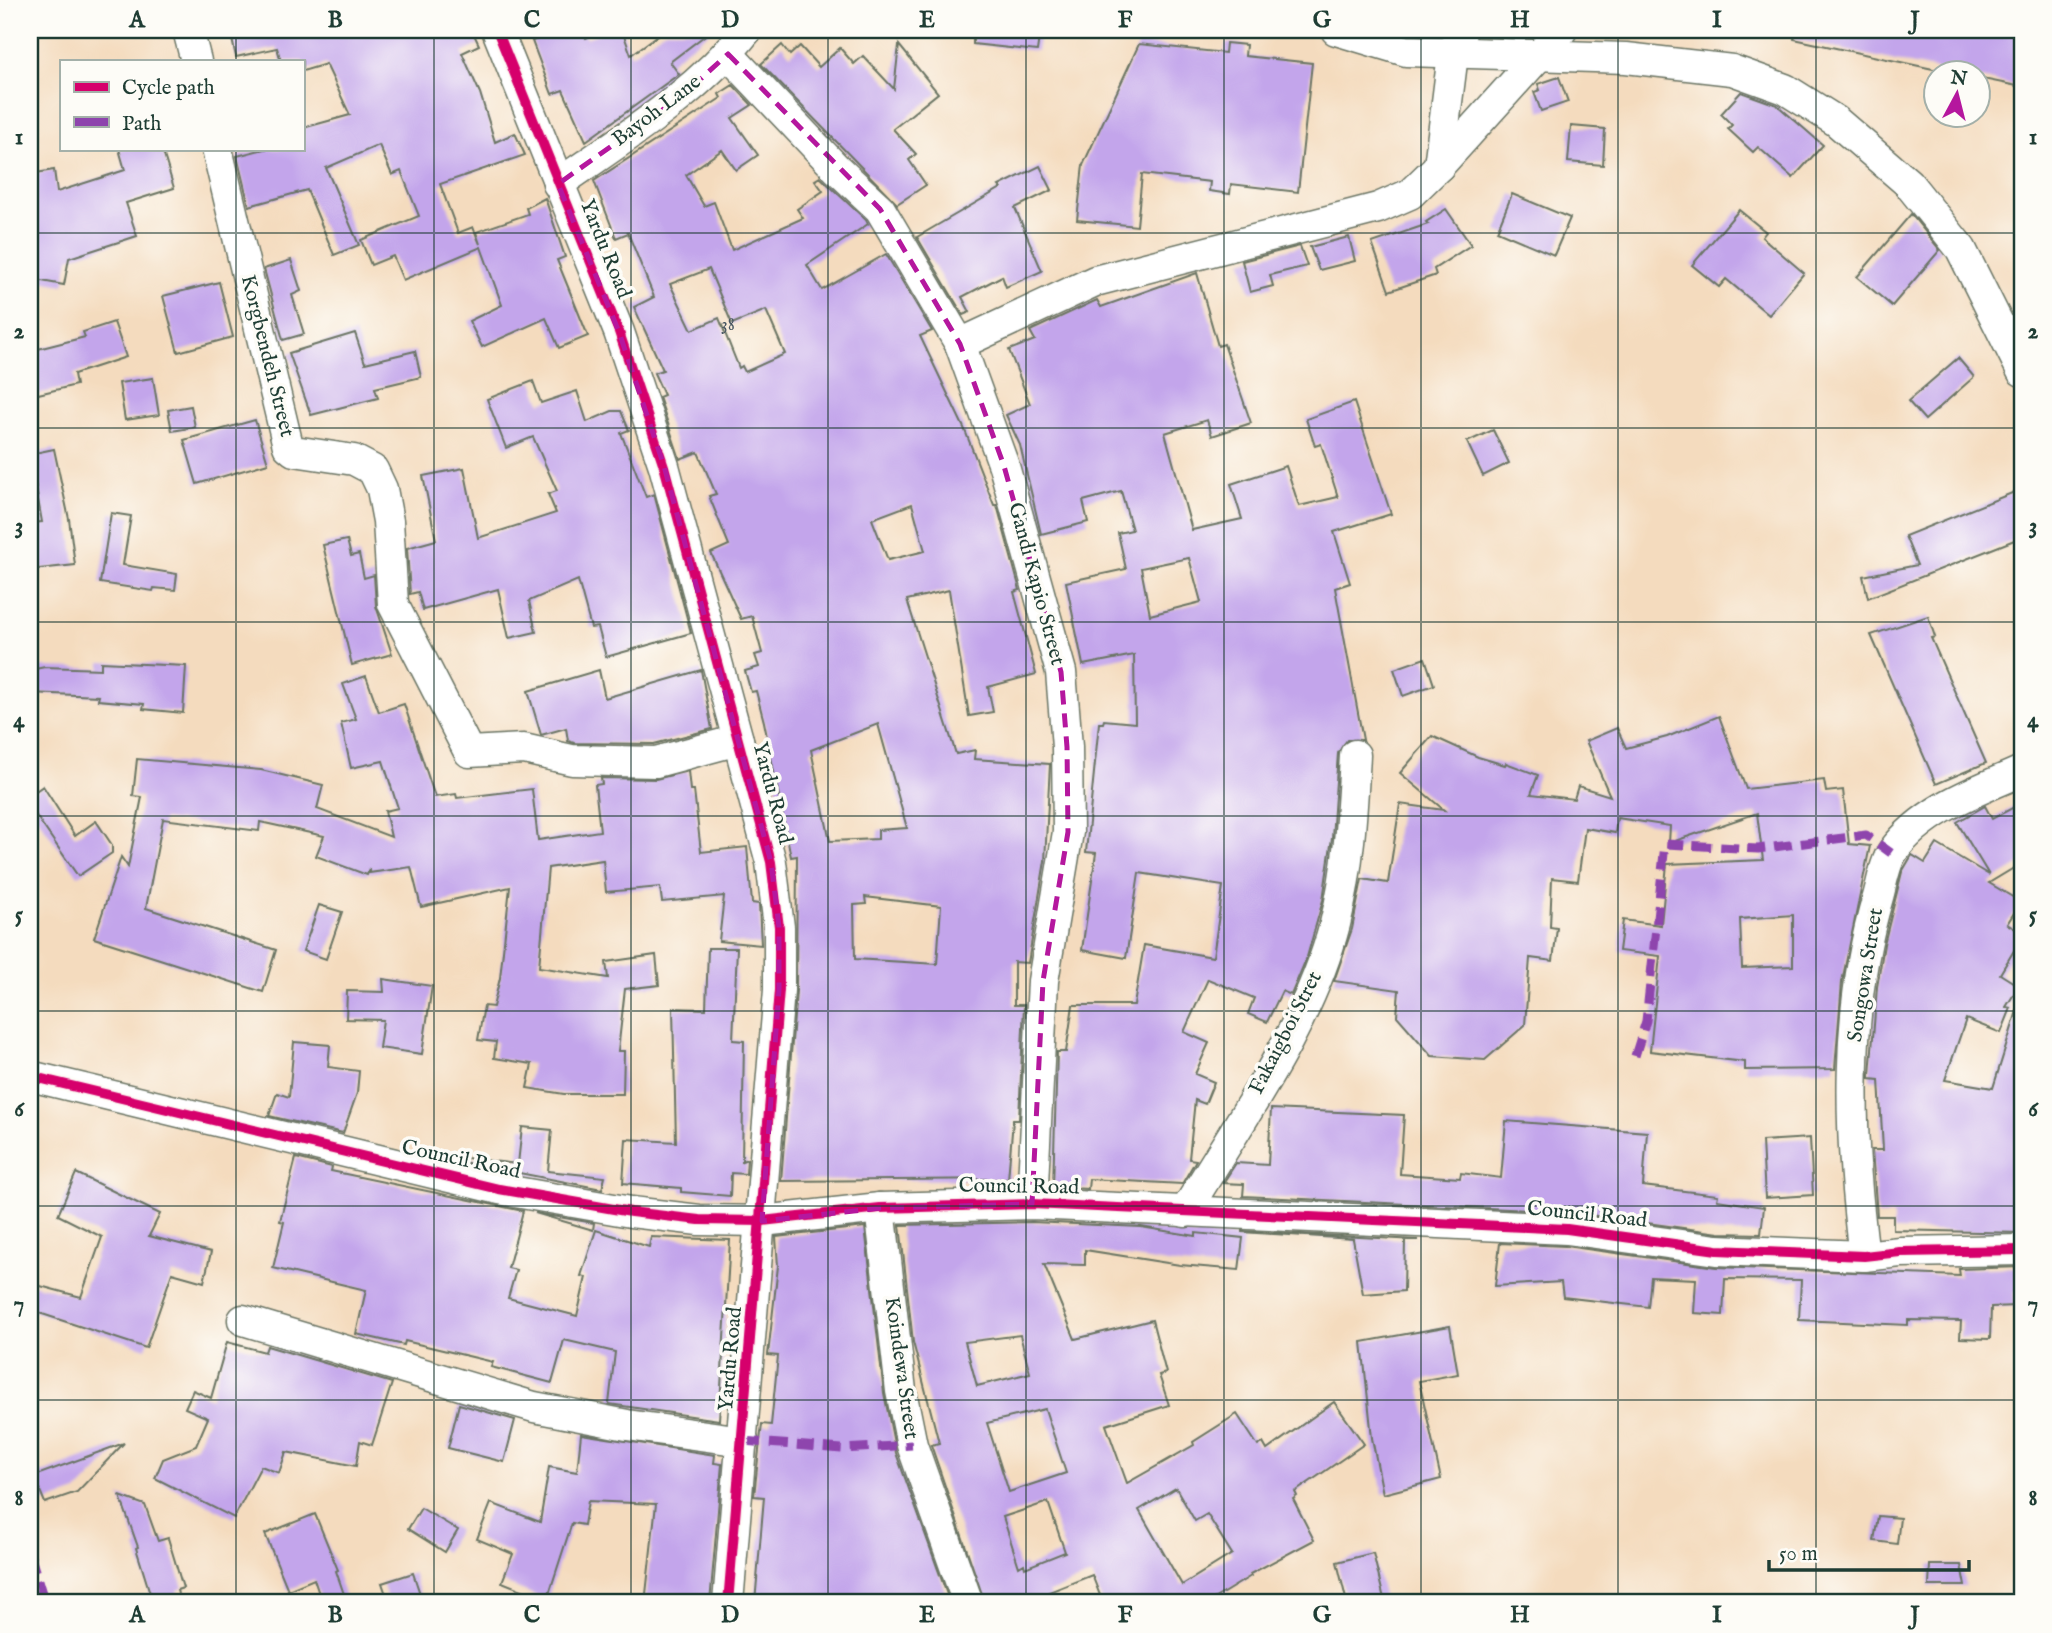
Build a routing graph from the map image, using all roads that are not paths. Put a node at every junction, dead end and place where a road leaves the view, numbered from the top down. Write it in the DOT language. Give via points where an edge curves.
graph roads {
  1 [pos="188,30"];
  2 [pos="497,30"];
  3 [pos="747,30"];
  4 [pos="1336,30"];
  5 [pos="1562,30"];
  6 [pos="1457,42"];
  7 [pos="1540,53"];
  8 [pos="728,54"];
  9 [pos="196,60"];
  10 [pos="217,150"];
  11 [pos="1439,166"];
  12 [pos="558,184"];
  13 [pos="960,344"];
  14 [pos="2019,356"];
  15 [pos="738,740"];
  16 [pos="1355,755"];
  17 [pos="2022,771"];
  18 [pos="30,1076"];
  19 [pos="1032,1204"];
  20 [pos="880,1208"];
  21 [pos="1185,1212"];
  22 [pos="762,1220"];
  23 [pos="2022,1250"];
  24 [pos="1864,1255"];
  25 [pos="243,1320"];
  26 [pos="743,1441"];
  27 [pos="727,1603"];
  28 [pos="968,1603"];
  1 -- 9 [label="street"];
  2 -- 12 [label="street, Yardu Road"];
  3 -- 8 [label="street, Bayoh Lane"];
  4 -- 6 [label="street" via="1406,51"];
  5 -- 7 [label="street"];
  6 -- 7 [label="street"];
  6 -- 11 [label="street"];
  7 -- 11 [label="street"];
  7 -- 14 [label="street" via="1732,70 1785,89 1836,121 1908,183 1961,249"];
  8 -- 12 [label="street, Bayoh Lane" via="682,96"];
  8 -- 13 [label="street, Gandi Kapio Street" via="880,209"];
  10 -- 15 [label="street, Korgbendeh Street" via="288,446 294,451 354,460 373,470 388,521 393,604 469,752 524,749 572,760 656,762"];
  11 -- 13 [label="street" via="1410,194 1378,208 1095,281"];
  12 -- 15 [label="street, Yardu Road" via="618,332 664,466"];
  13 -- 19 [label="street, Gandi Kapio Street" via="1004,467 1061,672 1068,832 1044,981"];
  15 -- 22 [label="street, Yardu Road" via="771,862 779,927 779,990"];
  16 -- 21 [label="street, Fakaigboi Stret" via="1345,868 1335,925 1320,969 1281,1050"];
  17 -- 24 [label="street, Songowa Street" via="1923,820 1891,853 1868,939 1852,1078 1852,1133"];
  18 -- 22 [label="street, Council Road" via="499,1189 685,1219"];
  19 -- 20 [label="street, Council Road"];
  19 -- 21 [label="street, Council Road"];
  20 -- 22 [label="street, Council Road"];
  20 -- 28 [label="street, Koindewa Street" via="901,1391 912,1446"];
  21 -- 24 [label="street, Council Road" via="1567,1229 1698,1249"];
  22 -- 26 [label="street, Yardu Road"];
  23 -- 24 [label="street, Council Road"];
  25 -- 26 [label="street" via="534,1407"];
  26 -- 27 [label="street, Yardu Road"];
}
